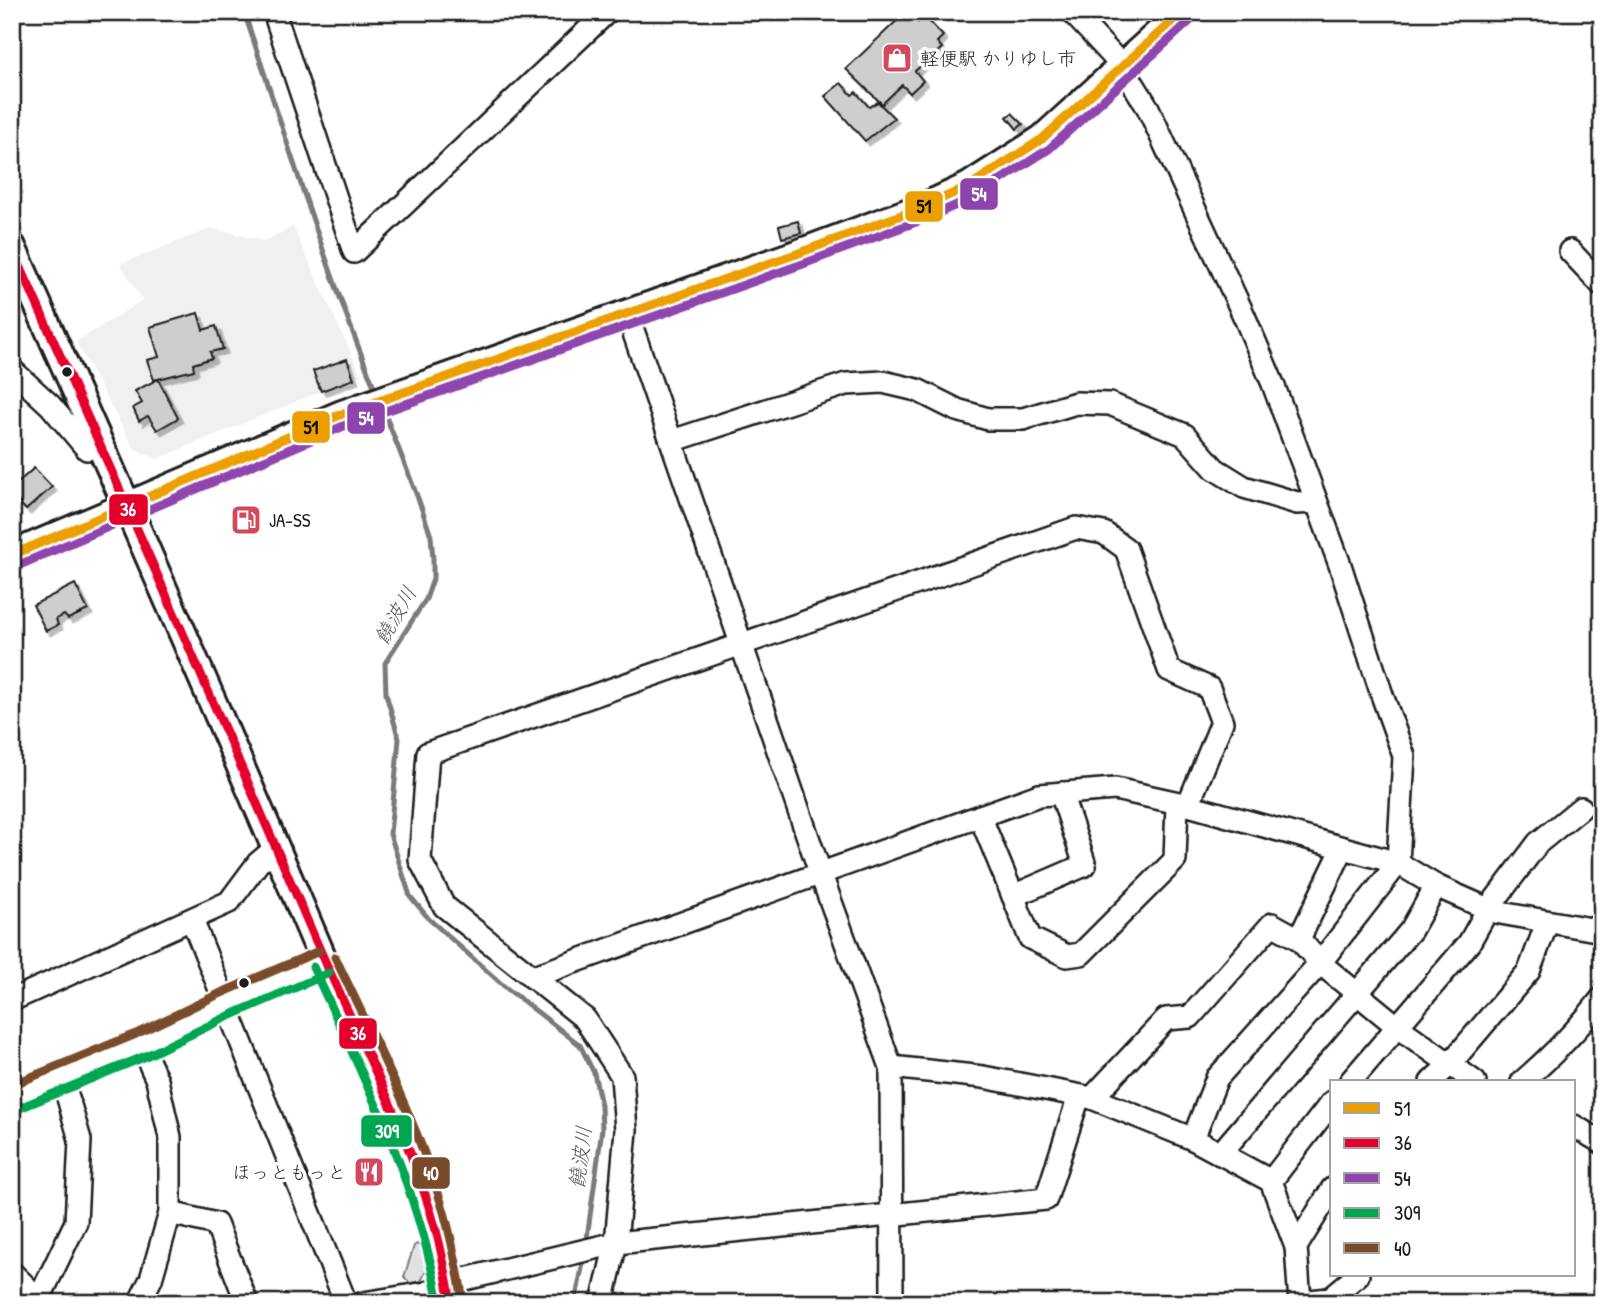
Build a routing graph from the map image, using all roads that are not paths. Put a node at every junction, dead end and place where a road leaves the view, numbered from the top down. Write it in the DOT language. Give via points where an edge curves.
graph roads {
  1 [pos="274,12"];
  2 [pos="607,12"];
  3 [pos="1072,12"];
  4 [pos="1182,12"];
  5 [pos="1123,67"];
  6 [pos="12,247"];
  7 [pos="1570,251"];
  8 [pos="1602,285"];
  9 [pos="627,313"];
  10 [pos="12,370"];
  11 [pos="671,441"];
  12 [pos="102,446"];
  13 [pos="1316,502"];
  14 [pos="128,506"];
  15 [pos="12,555"];
  16 [pos="743,645"];
  17 [pos="1061,793"];
  18 [pos="1183,804"];
  19 [pos="1581,808"];
  20 [pos="980,816"];
  21 [pos="276,847"];
  22 [pos="1343,848"];
  23 [pos="1398,863"];
  24 [pos="820,872"];
  25 [pos="1436,886"];
  26 [pos="1013,896"];
  27 [pos="1488,909"];
  28 [pos="192,920"];
  29 [pos="1548,923"];
  30 [pos="1602,931"];
  31 [pos="1298,939"];
  32 [pos="324,961"];
  33 [pos="1320,962"];
  34 [pos="532,977"];
  35 [pos="1357,993"];
  36 [pos="1602,998"];
  37 [pos="12,1000"];
  38 [pos="224,1005"];
  39 [pos="1398,1027"];
  40 [pos="141,1045"];
  41 [pos="1450,1064"];
  42 [pos="891,1067"];
  43 [pos="62,1077"];
  44 [pos="1352,1080"];
  45 [pos="1432,1080"];
  46 [pos="1472,1080"];
  47 [pos="1524,1080"];
  48 [pos="1085,1097"];
  49 [pos="12,1098"];
  50 [pos="1330,1105"];
  51 [pos="1576,1127"];
  52 [pos="1194,1139"];
  53 [pos="1601,1142"];
  54 [pos="1220,1154"];
  55 [pos="1272,1181"];
  56 [pos="1330,1192"];
  57 [pos="170,1213"];
  58 [pos="890,1216"];
  59 [pos="616,1243"];
  60 [pos="1296,1247"];
  61 [pos="12,1273"];
  62 [pos="1358,1276"];
  63 [pos="449,1294"];
  64 [pos="40,1302"];
  65 [pos="139,1303"];
  66 [pos="247,1303"];
  67 [pos="346,1303"];
  68 [pos="363,1303"];
  69 [pos="603,1303"];
  70 [pos="892,1303"];
  71 [pos="1300,1303"];
  1 -- 2 [label="street" via="355,252"];
  3 -- 5 [label="street"];
  4 -- 5 [label="main road"];
  5 -- 9 [label="main road" via="1042,139 969,186 887,222"];
  5 -- 13 [label="street" via="1148,108 1245,318"];
  6 -- 12 [label="main road"];
  7 -- 8 [label="street"];
  9 -- 11 [label="street"];
  9 -- 14 [label="main road" via="342,414"];
  10 -- 12 [label="street" via="51,405 87,449"];
  11 -- 13 [label="street" via="846,384 883,382 917,390 988,419 1023,419 1076,403 1110,404 1185,435 1215,469 1244,486 1297,503"];
  11 -- 16 [label="street"];
  12 -- 14 [label="main road"];
  13 -- 23 [label="street" via="1404,756"];
  14 -- 15 [label="main road"];
  14 -- 21 [label="main road"];
  16 -- 18 [label="street" via="1076,527 1104,533 1126,548 1169,670 1209,688 1222,722"];
  16 -- 24 [label="street"];
  16 -- 34 [label="street" via="428,753 420,860 444,906"];
  17 -- 18 [label="street" via="1115,789"];
  17 -- 20 [label="street" via="1039,795"];
  17 -- 26 [label="street" via="1085,865"];
  18 -- 22 [label="street"];
  18 -- 26 [label="street" via="1175,860 1082,954 1067,956 1030,938"];
  19 -- 27 [label="street" via="1538,843"];
  20 -- 24 [label="street"];
  20 -- 26 [label="street"];
  21 -- 28 [label="street" via="229,902"];
  21 -- 32 [label="main road"];
  22 -- 23 [label="street"];
  22 -- 31 [label="street"];
  23 -- 25 [label="street"];
  23 -- 33 [label="street"];
  24 -- 34 [label="street"];
  24 -- 42 [label="street"];
  25 -- 27 [label="street"];
  25 -- 35 [label="street" via="1411,930"];
  27 -- 29 [label="street"];
  27 -- 39 [label="street" via="1469,943"];
  28 -- 37 [label="street"];
  28 -- 38 [label="street"];
  29 -- 30 [label="street"];
  29 -- 41 [label="street" via="1529,971"];
  31 -- 33 [label="street"];
  31 -- 48 [label="street" via="1272,925 1190,1017 1166,1018"];
  32 -- 38 [label="street"];
  32 -- 63 [label="main road" via="415,1168 439,1238"];
  33 -- 35 [label="street"];
  33 -- 52 [label="street" via="1217,1078"];
  34 -- 59 [label="street" via="585,1019 622,1076 626,1129"];
  35 -- 39 [label="street"];
  35 -- 54 [label="street"];
  36 -- 47 [label="street" via="1555,1054"];
  38 -- 40 [label="street"];
  38 -- 67 [label="street"];
  39 -- 41 [label="street"];
  39 -- 44 [label="street"];
  40 -- 43 [label="street"];
  40 -- 57 [label="street" via="157,1080 170,1138"];
  41 -- 45 [label="street"];
  41 -- 46 [label="street"];
  42 -- 48 [label="street" via="983,1077"];
  42 -- 58 [label="street"];
  43 -- 49 [label="street"];
  43 -- 64 [label="street" via="80,1140 76,1222"];
  48 -- 52 [label="street"];
  48 -- 58 [label="street" via="1046,1199"];
  50 -- 55 [label="street"];
  51 -- 53 [label="street"];
  52 -- 54 [label="street"];
  54 -- 55 [label="street"];
  55 -- 60 [label="street"];
  56 -- 60 [label="street"];
  57 -- 65 [label="street" via="151,1279"];
  57 -- 66 [label="street" via="216,1224"];
  58 -- 59 [label="street"];
  58 -- 70 [label="street"];
  59 -- 63 [label="street"];
  59 -- 69 [label="street"];
  60 -- 71 [label="street"];
  61 -- 64 [label="street"];
  62 -- 71 [label="street" via="1329,1299"];
  63 -- 68 [label="street"];
}
